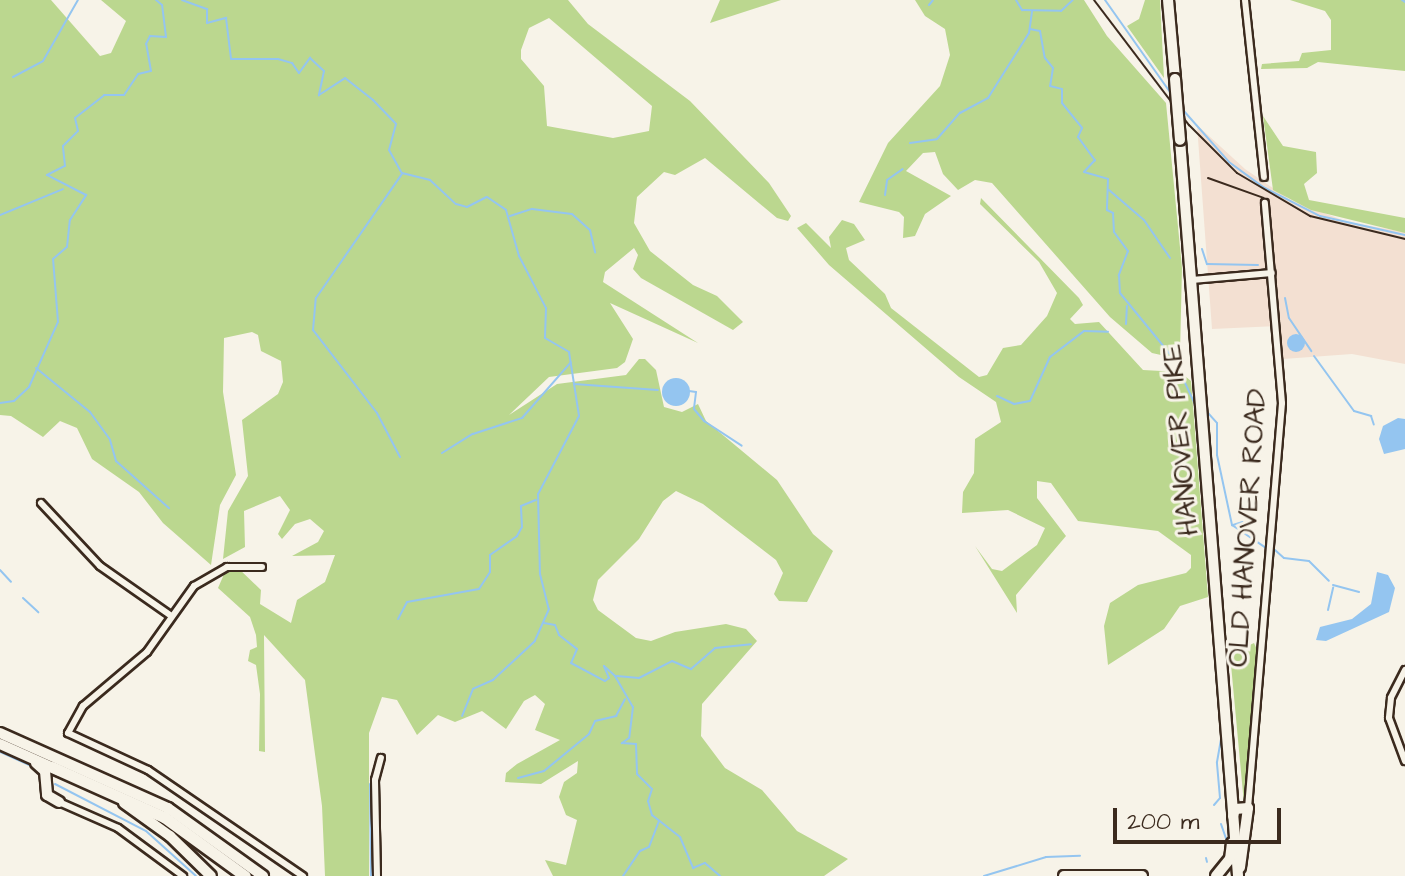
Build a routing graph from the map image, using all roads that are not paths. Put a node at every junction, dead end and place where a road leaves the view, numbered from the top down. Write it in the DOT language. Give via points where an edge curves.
graph roads {
  1 [pos="1168,0"];
  2 [pos="1245,0"];
  3 [pos="1264,177"];
  4 [pos="1265,203"];
  5 [pos="1272,273"];
  6 [pos="1192,280"];
  7 [pos="41,503"];
  8 [pos="262,567"];
  9 [pos="170,615"];
  10 [pos="1405,670"];
  11 [pos="0,733"];
  12 [pos="0,744"];
  13 [pos="25,755"];
  14 [pos="381,758"];
  15 [pos="1405,761"];
  16 [pos="52,767"];
  17 [pos="59,802"];
  18 [pos="1248,808"];
  19 [pos="1235,809"];
  20 [pos="1238,874"];
  21 [pos="183,876"];
  22 [pos="211,876"];
  23 [pos="245,876"];
  24 [pos="263,876"];
  25 [pos="303,876"];
  26 [pos="377,876"];
  27 [pos="1064,876"];
  28 [pos="1142,876"];
  29 [pos="1216,876"];
  1 -- 6 [label="highway, HANOVER PIKE, bridge"];
  2 -- 3 [label="street"];
  4 -- 5 [label="street, OLD HANOVER ROAD"];
  5 -- 6 [label="street"];
  5 -- 18 [label="street, OLD HANOVER ROAD" via="1281,422"];
  6 -- 19 [label="highway, HANOVER PIKE"];
  7 -- 9 [label="street" via="100,566"];
  8 -- 9 [label="street" via="239,564 216,572 194,586"];
  9 -- 25 [label="street" via="147,652 83,706 68,733 141,766"];
  10 -- 15 [label="street" via="1391,698 1389,718"];
  11 -- 24 [label="highway" via="168,808"];
  12 -- 13 [label="highway"];
  13 -- 16 [label="highway"];
  13 -- 17 [label="highway" via="45,771 45,792"];
  14 -- 26 [label="street" via="375,780"];
  16 -- 22 [label="highway" via="142,815"];
  16 -- 23 [label="highway" via="164,817"];
  17 -- 21 [label="street" via="127,832"];
  18 -- 19 [label="highway"];
  18 -- 20 [label="highway"];
  19 -- 20 [label="highway, HANOVER PIKE"];
  19 -- 29 [label="highway" via="1231,854"];
  27 -- 28 [label="highway"];
}
